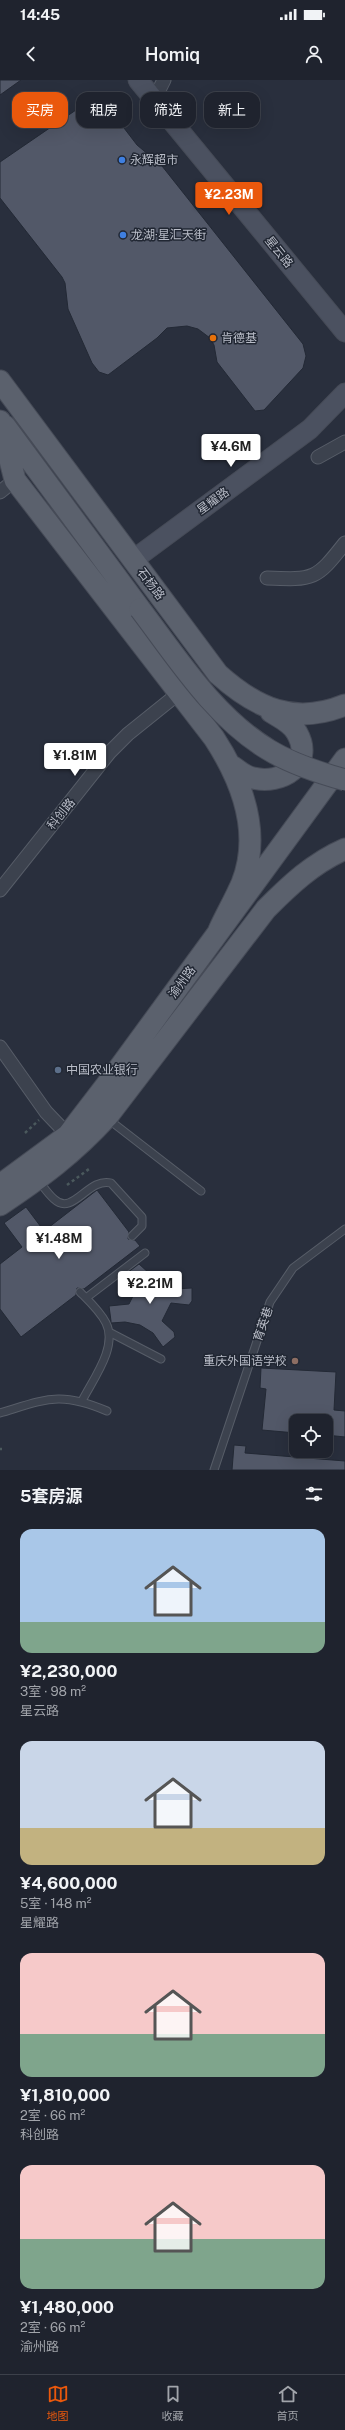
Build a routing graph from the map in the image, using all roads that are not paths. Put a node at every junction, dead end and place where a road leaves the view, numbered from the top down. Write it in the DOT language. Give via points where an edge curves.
graph roads {
  1 [pos="138,80"];
  2 [pos="164,80"];
  3 [pos="148,92"];
  4 [pos="158,92"];
  5 [pos="177,128"];
  6 [pos="345,332"];
  7 [pos="0,381"];
  8 [pos="345,394"];
  9 [pos="0,420"];
  10 [pos="345,442"];
  11 [pos="318,458"];
  12 [pos="7,486"];
  13 [pos="345,543"];
  14 [pos="133,560"];
  15 [pos="267,578"];
  16 [pos="178,693"];
  17 [pos="254,702"];
  18 [pos="345,706"];
  19 [pos="345,760"];
  20 [pos="232,766"];
  21 [pos="345,780"];
  22 [pos="345,849"];
  23 [pos="0,890"];
  24 [pos="219,930"];
  25 [pos="0,1047"];
  26 [pos="107,1117"];
  27 [pos="68,1135"];
  28 [pos="38,1180"];
  29 [pos="0,1185"];
  30 [pos="202,1191"];
  31 [pos="0,1205"];
  32 [pos="345,1229"];
  33 [pos="132,1236"];
  34 [pos="145,1253"];
  35 [pos="80,1292"];
  36 [pos="86,1298"];
  37 [pos="109,1332"];
  38 [pos="161,1359"];
  39 [pos="82,1401"];
  40 [pos="107,1411"];
  41 [pos="0,1413"];
  42 [pos="214,1470"];
  1 -- 3 [label="street, 星云路"];
  2 -- 4 [label="street"];
  5 -- 6 [label="street, 星云路"];
  7 -- 14 [label="main road, 石杨路"];
  8 -- 14 [label="street, 星耀路" via="310,429"];
  9 -- 12 [label="main road"];
  9 -- 21 [label="main road, 石杨路, bridge" via="198,685 231,721 269,750 317,772"];
  10 -- 11 [label="street"];
  12 -- 16 [label="main road"];
  13 -- 15 [label="street" via="323,571 302,580"];
  14 -- 17 [label="main road, 石杨路" via="218,674"];
  16 -- 20 [label="main road" via="214,738"];
  16 -- 23 [label="street, 科创路" via="128,734 110,753"];
  17 -- 18 [label="main road, 石杨路" via="273,710 295,714 314,714"];
  17 -- 20 [label="main road" via="291,725 300,740 301,758 290,773 272,780 244,775"];
  19 -- 24 [label="main road, 渝州路"];
  20 -- 24 [label="main road" via="242,790 249,818 250,848 242,882"];
  22 -- 26 [label="main road, 渝州路" via="325,858 294,881 266,909"];
  24 -- 27 [label="main road, 渝州路"];
  25 -- 27 [label="street" via="46,1112"];
  26 -- 28 [label="main road, 渝州路" via="80,1146"];
  26 -- 30 [label="lane"];
  27 -- 29 [label="main road, 渝州路"];
  28 -- 31 [label="main road, 渝州路"];
  28 -- 33 [label="lane" via="55,1200 68,1203 76,1201 96,1183 111,1183 142,1217 142,1226"];
  32 -- 42 [label="lane, 育英巷" via="293,1268 270,1302"];
  34 -- 36 [label="lane"];
  35 -- 36 [label="lane"];
  36 -- 37 [label="lane" via="102,1316"];
  37 -- 38 [label="lane"];
  37 -- 39 [label="lane" via="107,1350"];
  39 -- 40 [label="lane"];
  39 -- 41 [label="lane" via="65,1398 42,1400"];
}
